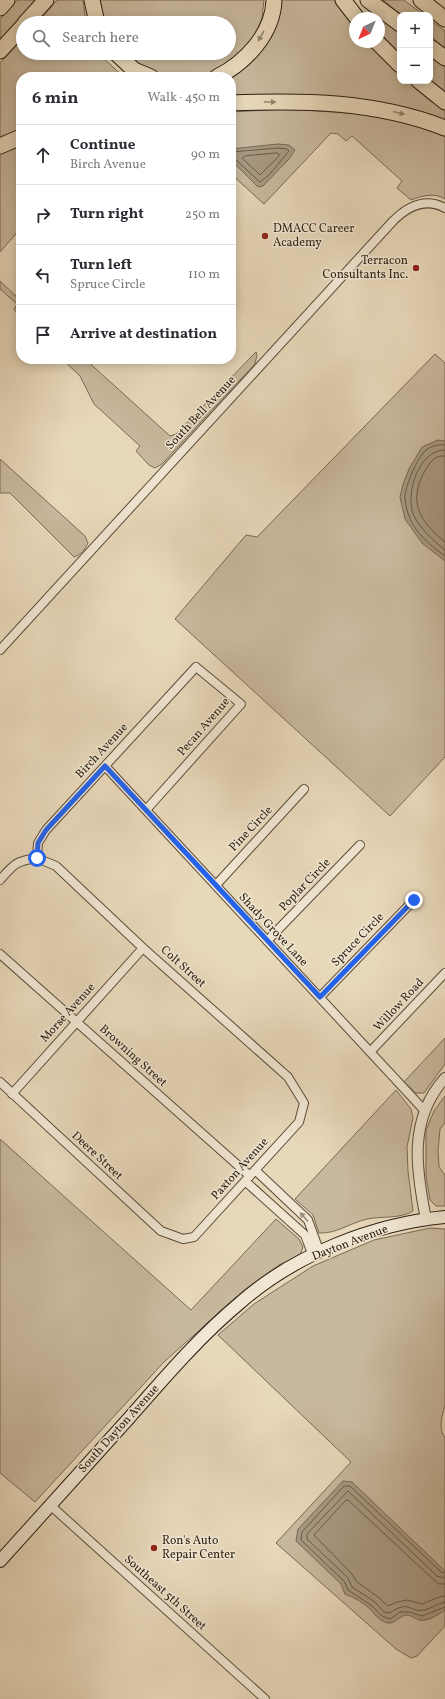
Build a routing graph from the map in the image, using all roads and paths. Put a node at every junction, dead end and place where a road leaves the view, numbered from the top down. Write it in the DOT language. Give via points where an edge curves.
graph roads {
  1 [pos="7,0"];
  2 [pos="46,0"];
  3 [pos="92,0"];
  4 [pos="274,0"];
  5 [pos="343,0"];
  6 [pos="368,0"];
  7 [pos="421,0"];
  8 [pos="0,8"];
  9 [pos="352,12"];
  10 [pos="31,16"];
  11 [pos="95,16"];
  12 [pos="445,19"];
  13 [pos="397,22"];
  14 [pos="16,34"];
  15 [pos="383,48"];
  16 [pos="431,48"];
  17 [pos="0,51"];
  18 [pos="445,58"];
  19 [pos="123,60"];
  20 [pos="397,62"];
  21 [pos="139,72"];
  22 [pos="228,72"];
  23 [pos="423,84"];
  24 [pos="445,102"];
  25 [pos="236,103"];
  26 [pos="445,128"];
  27 [pos="16,139"];
  28 [pos="0,146"];
  29 [pos="445,208"];
  30 [pos="1,648"];
  31 [pos="196,667"];
  32 [pos="105,766"];
  33 [pos="304,789"];
  34 [pos="146,810"];
  35 [pos="360,845"];
  36 [pos="37,858"];
  37 [pos="0,880"];
  38 [pos="216,885"];
  39 [pos="414,900"];
  40 [pos="267,941"];
  41 [pos="143,948"];
  42 [pos="0,954"];
  43 [pos="445,973"];
  44 [pos="320,997"];
  45 [pos="76,1022"];
  46 [pos="370,1052"];
  47 [pos="445,1078"];
  48 [pos="0,1082"];
  49 [pos="12,1094"];
  50 [pos="304,1103"];
  51 [pos="424,1110"];
  52 [pos="250,1176"];
  53 [pos="445,1218"];
  54 [pos="426,1219"];
  55 [pos="183,1239"];
  56 [pos="316,1254"];
  57 [pos="242,1300"];
  58 [pos="50,1505"];
  59 [pos="0,1561"];
  60 [pos="264,1699"];
  1 -- 8 [label="highway"];
  2 -- 10 [label="highway"];
  3 -- 11 [label="highway"];
  4 -- 22 [label="highway, one-way" via="268,25 251,53"];
  5 -- 9 [label="highway"];
  6 -- 13 [label="highway"];
  7 -- 12 [label="highway"];
  14 -- 17 [label="highway"];
  15 -- 20 [label="highway"];
  16 -- 18 [label="highway"];
  19 -- 21 [label="highway"];
  23 -- 24 [label="highway"];
  25 -- 26 [label="highway, one-way" via="325,102 358,105 424,120"];
  27 -- 28 [label="highway"];
  29 -- 30 [label="street, South Bell Avenue" via="438,204 415,205 393,221"];
  31 -- 32 [label="street, Birch Avenue"];
  31 -- 34 [label="street, Pecan Avenue" via="241,704"];
  32 -- 34 [label="street, Shady Grove Lane"];
  32 -- 36 [label="street, Birch Avenue" via="46,830 38,843"];
  33 -- 38 [label="street, Pine Circle"];
  34 -- 38 [label="street, Shady Grove Lane"];
  35 -- 40 [label="street, Poplar Circle"];
  36 -- 37 [label="street" via="13,864"];
  36 -- 41 [label="street, Colt Street" via="56,866"];
  38 -- 40 [label="street, Shady Grove Lane"];
  39 -- 44 [label="street, Spruce Circle"];
  40 -- 44 [label="street, Shady Grove Lane"];
  41 -- 45 [label="street, Morse Avenue"];
  41 -- 50 [label="street, Colt Street" via="288,1077"];
  42 -- 45 [label="street, Browning Street"];
  43 -- 46 [label="street, Willow Road"];
  44 -- 46 [label="street, Shady Grove Lane"];
  45 -- 49 [label="street, Morse Avenue"];
  45 -- 52 [label="street, Browning Street"];
  46 -- 51 [label="street, Shady Grove Lane"];
  47 -- 51 [label="street"];
  48 -- 49 [label="street, Deere Street"];
  49 -- 55 [label="street, Deere Street" via="161,1231"];
  50 -- 52 [label="street, Paxton Avenue" via="299,1122"];
  51 -- 54 [label="street" via="418,1136 418,1170"];
  52 -- 55 [label="street, Paxton Avenue" via="194,1237"];
  52 -- 56 [label="street, Browning Street" via="305,1235"];
  56 -- 52 [label="street, Browning Street, one-way" via="308,1220"];
  53 -- 54 [label="main road, Dayton Avenue"];
  54 -- 56 [label="main road, Dayton Avenue" via="366,1234"];
  56 -- 57 [label="main road, Dayton Avenue"];
  57 -- 58 [label="main road, South Dayton Avenue" via="217,1322"];
  58 -- 59 [label="main road, South Dayton Avenue"];
  58 -- 60 [label="street, Southeast 5th Street"];
}
